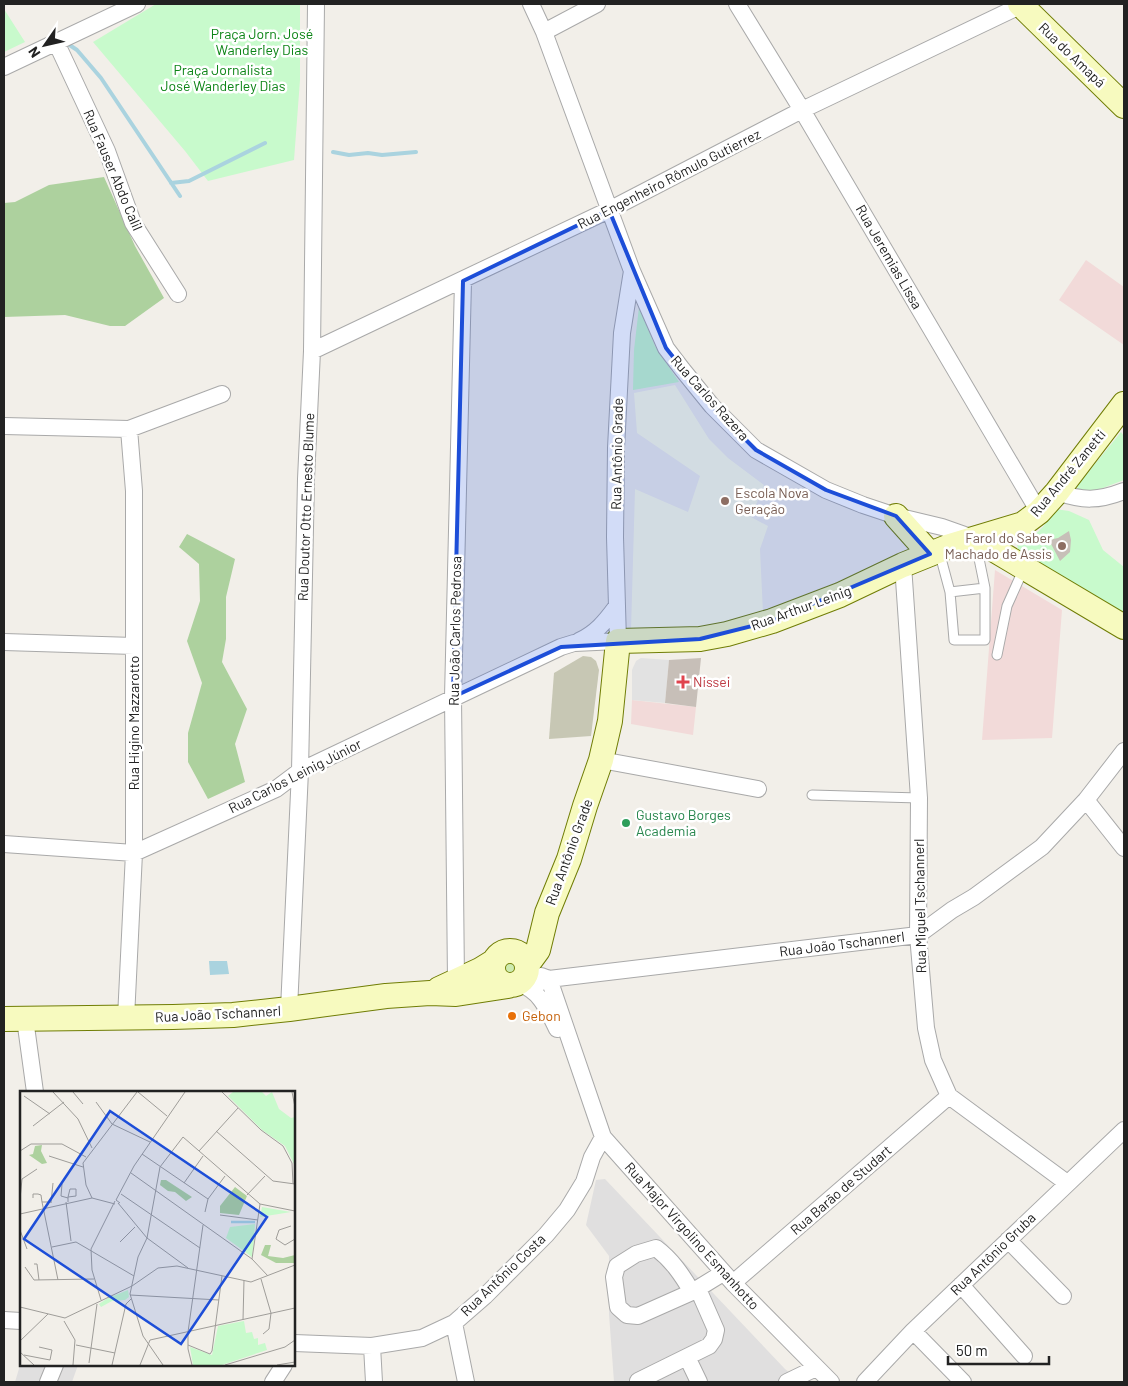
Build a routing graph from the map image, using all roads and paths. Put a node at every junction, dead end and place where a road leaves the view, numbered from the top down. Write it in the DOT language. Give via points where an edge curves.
graph roads {
  1 [pos="137,4"];
  2 [pos="316,4"];
  3 [pos="531,4"];
  4 [pos="597,4"];
  5 [pos="737,4"];
  6 [pos="1022,4"];
  7 [pos="544,32"];
  8 [pos="56,42"];
  9 [pos="4,67"];
  10 [pos="1124,106"];
  11 [pos="802,110"];
  12 [pos="609,210"];
  13 [pos="632,271"];
  14 [pos="463,281"];
  15 [pos="178,294"];
  16 [pos="312,351"];
  17 [pos="222,394"];
  18 [pos="1124,404"];
  19 [pos="4,426"];
  20 [pos="129,429"];
  21 [pos="1124,491"];
  22 [pos="1057,492"];
  23 [pos="1039,512"];
  24 [pos="896,516"];
  25 [pos="976,539"];
  26 [pos="934,552"];
  27 [pos="903,565"];
  28 [pos="1024,568"];
  29 [pos="985,588"];
  30 [pos="950,592"];
  31 [pos="616,607"];
  32 [pos="1124,627"];
  33 [pos="618,641"];
  34 [pos="4,642"];
  35 [pos="574,643"];
  36 [pos="134,646"];
  37 [pos="996,655"];
  38 [pos="453,697"];
  39 [pos="1124,751"];
  40 [pos="601,760"];
  41 [pos="300,771"];
  42 [pos="758,789"];
  43 [pos="812,795"];
  44 [pos="919,798"];
  45 [pos="1086,800"];
  46 [pos="4,844"];
  47 [pos="1124,848"];
  48 [pos="134,853"];
  49 [pos="918,935"];
  50 [pos="520,974"];
  51 [pos="549,979"];
  52 [pos="456,981"];
  53 [pos="430,993"];
  54 [pos="289,1010"];
  55 [pos="126,1018"];
  56 [pos="14,1019"];
  57 [pos="581,1073"];
  58 [pos="35,1091"];
  59 [pos="949,1096"];
  60 [pos="1124,1130"];
  61 [pos="603,1137"];
  62 [pos="1067,1183"];
  63 [pos="1008,1240"];
  64 [pos="728,1278"];
  65 [pos="961,1285"];
  66 [pos="695,1291"];
  67 [pos="1063,1296"];
  68 [pos="4,1320"];
  69 [pos="20,1321"];
  70 [pos="454,1323"];
  71 [pos="913,1331"];
  72 [pos="295,1345"];
  73 [pos="372,1346"];
  74 [pos="1024,1356"];
  75 [pos="687,1357"];
  76 [pos="55,1366"];
  77 [pos="283,1366"];
  78 [pos="816,1368"];
  79 [pos="638,1380"];
  80 [pos="793,1381"];
  81 [pos="48,1382"];
  82 [pos="273,1382"];
  83 [pos="374,1382"];
  84 [pos="466,1382"];
  85 [pos="699,1382"];
  86 [pos="831,1382"];
  87 [pos="865,1382"];
  88 [pos="963,1382"];
  1 -- 8 [label="street"];
  2 -- 16 [label="street, Rua Doutor Otto Ernesto Blume"];
  3 -- 7 [label="street, Rua Antônio Grade"];
  4 -- 7 [label="street"];
  5 -- 11 [label="street, Rua Jeremias Lissa"];
  6 -- 10 [label="main road, Rua do Amapá"];
  6 -- 11 [label="street, Rua Engenheiro Rômulo Gutierrez"];
  7 -- 12 [label="street, Rua Antônio Grade"];
  8 -- 9 [label="street"];
  8 -- 15 [label="street, Rua Fauser Abdo Calil" via="106,151 133,223"];
  11 -- 12 [label="street, Rua Engenheiro Rômulo Gutierrez"];
  11 -- 23 [label="street, Rua Jeremias Lissa"];
  12 -- 13 [label="street, Rua Antônio Grade"];
  12 -- 14 [label="street, Rua Engenheiro Rômulo Gutierrez"];
  13 -- 24 [label="street, Rua Carlos Razera" via="666,348 712,406 756,450 826,490"];
  13 -- 31 [label="street, Rua Antônio Grade" via="622,333 618,392"];
  14 -- 16 [label="street, Rua Engenheiro Rômulo Gutierrez"];
  14 -- 38 [label="street, Rua João Carlos Pedrosa"];
  16 -- 41 [label="street, Rua Doutor Otto Ernesto Blume"];
  17 -- 20 [label="street"];
  18 -- 22 [label="main road, Rua André Zanetti"];
  19 -- 20 [label="street"];
  20 -- 36 [label="street, Rua Higino Mazzarotto" via="134,491"];
  21 -- 22 [label="street" via="1106,498 1078,499"];
  22 -- 23 [label="main road, Rua André Zanetti"];
  23 -- 25 [label="main road, Rua André Zanetti" via="1023,524"];
  24 -- 25 [label="street, Rua Carlos Razera"];
  24 -- 26 [label="main road"];
  25 -- 26 [label="main road, Rua Arthur Leinig"];
  25 -- 28 [label="main road, Rua Carlos Razera"];
  25 -- 29 [label="lane"];
  26 -- 27 [label="main road, Rua Arthur Leinig"];
  26 -- 30 [label="lane"];
  27 -- 33 [label="main road, Rua Arthur Leinig" via="799,612 736,631 700,639"];
  27 -- 44 [label="street, Rua Miguel Tschannerl"];
  28 -- 32 [label="main road, Rua Carlos Razera"];
  28 -- 37 [label="lane" via="1006,606"];
  29 -- 30 [label="lane"];
  29 -- 30 [label="lane" via="985,640 954,640"];
  31 -- 33 [label="street, Rua Antônio Grade"];
  31 -- 35 [label="street, Rua Carlos Leinig Júnior" via="599,629"];
  33 -- 35 [label="street, Rua Carlos Leinig Júnior"];
  33 -- 40 [label="main road, Rua Antônio Grade" via="610,721"];
  34 -- 36 [label="street"];
  35 -- 38 [label="street, Rua Carlos Leinig Júnior"];
  36 -- 48 [label="street, Rua Higino Mazzarotto"];
  38 -- 41 [label="street, Rua Carlos Leinig Júnior"];
  38 -- 52 [label="street, Rua João Carlos Pedrosa"];
  39 -- 45 [label="street, Rua João Tschannerl"];
  40 -- 42 [label="street"];
  40 -- 50 [label="main road, Rua Antônio Grade" via="569,859 547,913 538,950"];
  41 -- 48 [label="street, Rua Carlos Leinig Júnior" via="276,789"];
  41 -- 54 [label="street, Rua Doutor Otto Ernesto Blume"];
  43 -- 44 [label="lane"];
  44 -- 49 [label="street, Rua Miguel Tschannerl"];
  45 -- 47 [label="street"];
  45 -- 49 [label="street, Rua João Tschannerl" via="1042,847"];
  46 -- 48 [label="street, Rua Carlos Leinig Júnior"];
  48 -- 55 [label="street, Rua Higino Mazzarotto"];
  49 -- 51 [label="street, Rua João Tschannerl"];
  49 -- 59 [label="street, Rua Miguel Tschannerl" via="926,1028 933,1060"];
  50 -- 51 [label="street, Rua João Tschannerl"];
  50 -- 52 [label="main road, Rua João Tschannerl" via="502,984 493,974 493,962"];
  50 -- 53 [label="main road, Rua João Tschannerl" via="456,994"];
  50 -- 57 [label="street, Rua Major Virgolino Esmanhotto" via="539,996"];
  51 -- 57 [label="street, Rua Major Virgolino Esmanhotto"];
  52 -- 53 [label="main road, Rua João Tschannerl"];
  53 -- 54 [label="main road, Rua João Tschannerl"];
  54 -- 55 [label="main road, Rua João Tschannerl"];
  55 -- 56 [label="main road, Rua João Tschannerl"];
  56 -- 58 [label="street"];
  57 -- 61 [label="street, Rua Major Virgolino Esmanhotto"];
  59 -- 62 [label="street, Rua Miguel Tschannerl"];
  59 -- 64 [label="street, Rua Barão de Studart"];
  60 -- 62 [label="street, Rua Antônio Gruba"];
  61 -- 64 [label="street, Rua Major Virgolino Esmanhotto"];
  61 -- 70 [label="street, Rua Antônio Costa" via="584,1182 567,1210 546,1235"];
  62 -- 63 [label="street, Rua Antônio Gruba"];
  63 -- 65 [label="street, Rua Antônio Gruba"];
  63 -- 67 [label="street"];
  64 -- 66 [label="street, Rua Barão de Studart"];
  64 -- 78 [label="street, Rua Major Virgolino Esmanhotto"];
  65 -- 71 [label="street, Rua Antônio Gruba"];
  65 -- 74 [label="street"];
  66 -- 66 [label="street" via="638,1316 627,1315 618,1307 614,1277 617,1266 636,1254 656,1248 668,1257"];
  66 -- 75 [label="street" via="716,1330 709,1346"];
  68 -- 69 [label="street"];
  70 -- 73 [label="street, Rua Antônio Costa" via="422,1338"];
  70 -- 84 [label="street"];
  71 -- 87 [label="street, Rua Antônio Gruba"];
  71 -- 88 [label="street"];
  72 -- 73 [label="street, Rua Antônio Costa"];
  73 -- 83 [label="street"];
  75 -- 79 [label="street"];
  75 -- 85 [label="street"];
  76 -- 81 [label="street"];
  77 -- 82 [label="street"];
  78 -- 80 [label="street"];
  78 -- 86 [label="street, Rua Major Virgolino Esmanhotto"];
}
